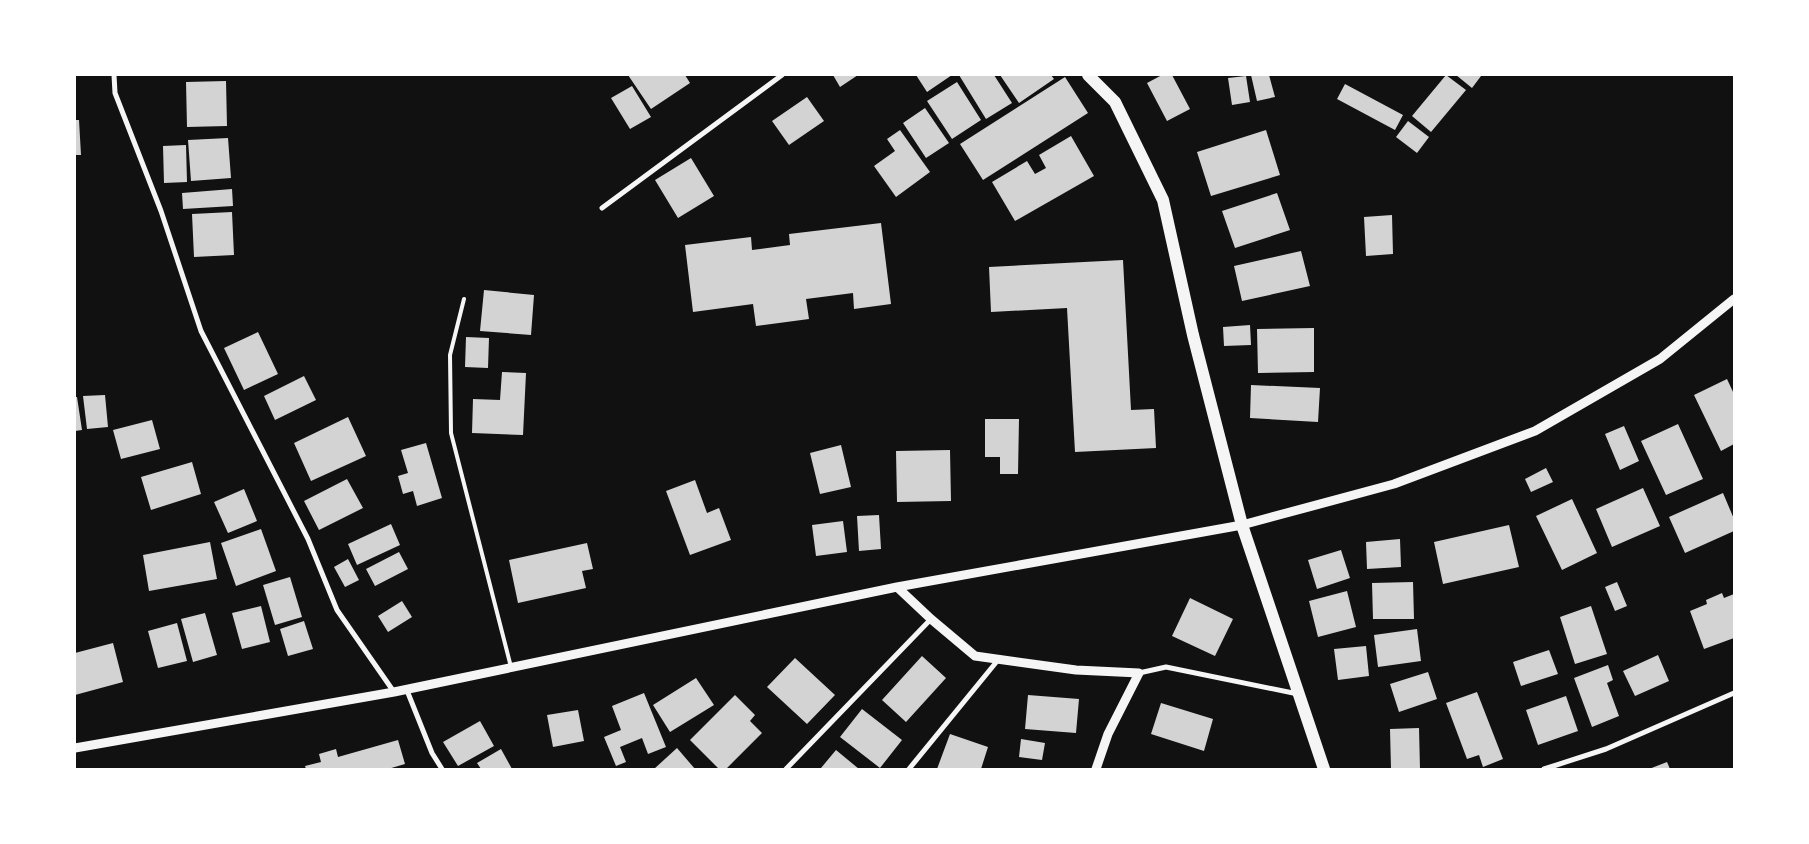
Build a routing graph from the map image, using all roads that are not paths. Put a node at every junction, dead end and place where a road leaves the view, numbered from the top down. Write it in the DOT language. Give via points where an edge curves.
graph roads {
  1 [pos="114,75"];
  2 [pos="782,75"];
  3 [pos="1088,75"];
  4 [pos="602,208"];
  5 [pos="464,299"];
  6 [pos="1734,299"];
  7 [pos="1242,525"];
  8 [pos="897,587"];
  9 [pos="931,620"];
  10 [pos="998,660"];
  11 [pos="511,666"];
  12 [pos="1139,673"];
  13 [pos="406,688"];
  14 [pos="394,692"];
  15 [pos="1298,694"];
  16 [pos="1734,694"];
  17 [pos="75,748"];
  18 [pos="442,769"];
  19 [pos="786,769"];
  20 [pos="909,769"];
  21 [pos="1096,769"];
  22 [pos="1324,769"];
  23 [pos="1544,769"];
  1 -- 14 [label="street" via="116,94 161,211 201,330 308,539 337,610"];
  2 -- 4 [label="street"];
  3 -- 7 [label="main road" via="1115,102 1163,200 1193,335"];
  5 -- 11 [label="lane" via="450,355 452,433"];
  6 -- 7 [label="street" via="1660,359 1535,431 1394,484"];
  7 -- 8 [label="street"];
  7 -- 15 [label="main road"];
  8 -- 9 [label="street"];
  8 -- 11 [label="street"];
  9 -- 10 [label="street" via="975,656"];
  9 -- 19 [label="street"];
  10 -- 12 [label="street" via="1076,670"];
  10 -- 20 [label="street"];
  11 -- 13 [label="street"];
  12 -- 15 [label="street" via="1166,668"];
  12 -- 21 [label="street" via="1108,734"];
  13 -- 14 [label="street"];
  13 -- 18 [label="street" via="432,753"];
  14 -- 17 [label="street"];
  15 -- 22 [label="main road"];
  16 -- 23 [label="street" via="1606,749"];
}
